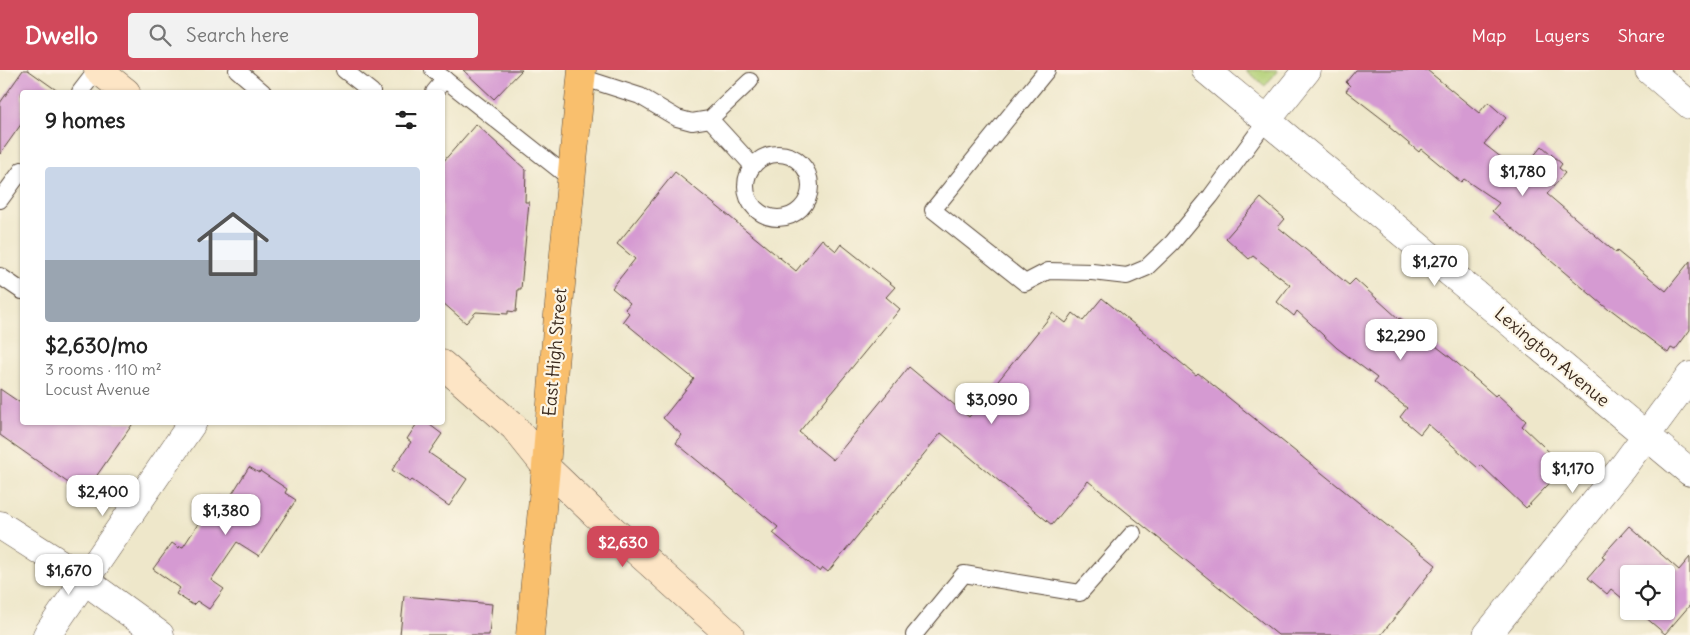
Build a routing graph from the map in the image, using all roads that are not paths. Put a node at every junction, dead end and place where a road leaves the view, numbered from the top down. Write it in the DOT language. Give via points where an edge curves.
graph roads {
  1 [pos="97,70"];
  2 [pos="237,70"];
  3 [pos="344,70"];
  4 [pos="1047,70"];
  5 [pos="1206,70"];
  6 [pos="1307,70"];
  7 [pos="1649,70"];
  8 [pos="582,73"];
  9 [pos="439,75"];
  10 [pos="750,80"];
  11 [pos="82,90"];
  12 [pos="123,90"];
  13 [pos="261,90"];
  14 [pos="369,90"];
  15 [pos="435,90"];
  16 [pos="1690,105"];
  17 [pos="710,119"];
  18 [pos="1267,120"];
  19 [pos="752,165"];
  20 [pos="20,173"];
  21 [pos="571,179"];
  22 [pos="0,200"];
  23 [pos="0,276"];
  24 [pos="20,290"];
  25 [pos="445,367"];
  26 [pos="1690,376"];
  27 [pos="191,425"];
  28 [pos="1646,435"];
  29 [pos="546,467"];
  30 [pos="1690,472"];
  31 [pos="0,524"];
  32 [pos="1133,533"];
  33 [pos="85,581"];
  34 [pos="47,635"];
  35 [pos="160,635"];
  36 [pos="530,635"];
  37 [pos="730,635"];
  38 [pos="914,635"];
  39 [pos="1486,635"];
  1 -- 11 [label="lane"];
  1 -- 12 [label="street"];
  2 -- 13 [label="lane"];
  3 -- 14 [label="lane"];
  4 -- 18 [label="lane" via="933,210 1025,284 1048,272 1127,276 1146,268 1199,211"];
  5 -- 18 [label="street, Lexington Avenue"];
  6 -- 18 [label="street"];
  7 -- 16 [label="street"];
  8 -- 17 [label="lane" via="640,96 677,118 692,122"];
  8 -- 21 [label="main road, East High Street"];
  9 -- 15 [label="lane"];
  9 -- 21 [label="lane"];
  10 -- 17 [label="lane"];
  17 -- 19 [label="lane"];
  18 -- 28 [label="street, Lexington Avenue"];
  20 -- 22 [label="lane"];
  21 -- 29 [label="main road, East High Street"];
  23 -- 24 [label="lane"];
  25 -- 29 [label="street" via="514,427"];
  26 -- 28 [label="street"];
  27 -- 33 [label="street"];
  28 -- 30 [label="street, Lexington Avenue"];
  28 -- 39 [label="street"];
  29 -- 36 [label="main road, East High Street"];
  29 -- 37 [label="street"];
  31 -- 33 [label="street"];
  32 -- 38 [label="lane" via="1080,593 964,574"];
  33 -- 34 [label="street"];
  33 -- 35 [label="street"];
}
